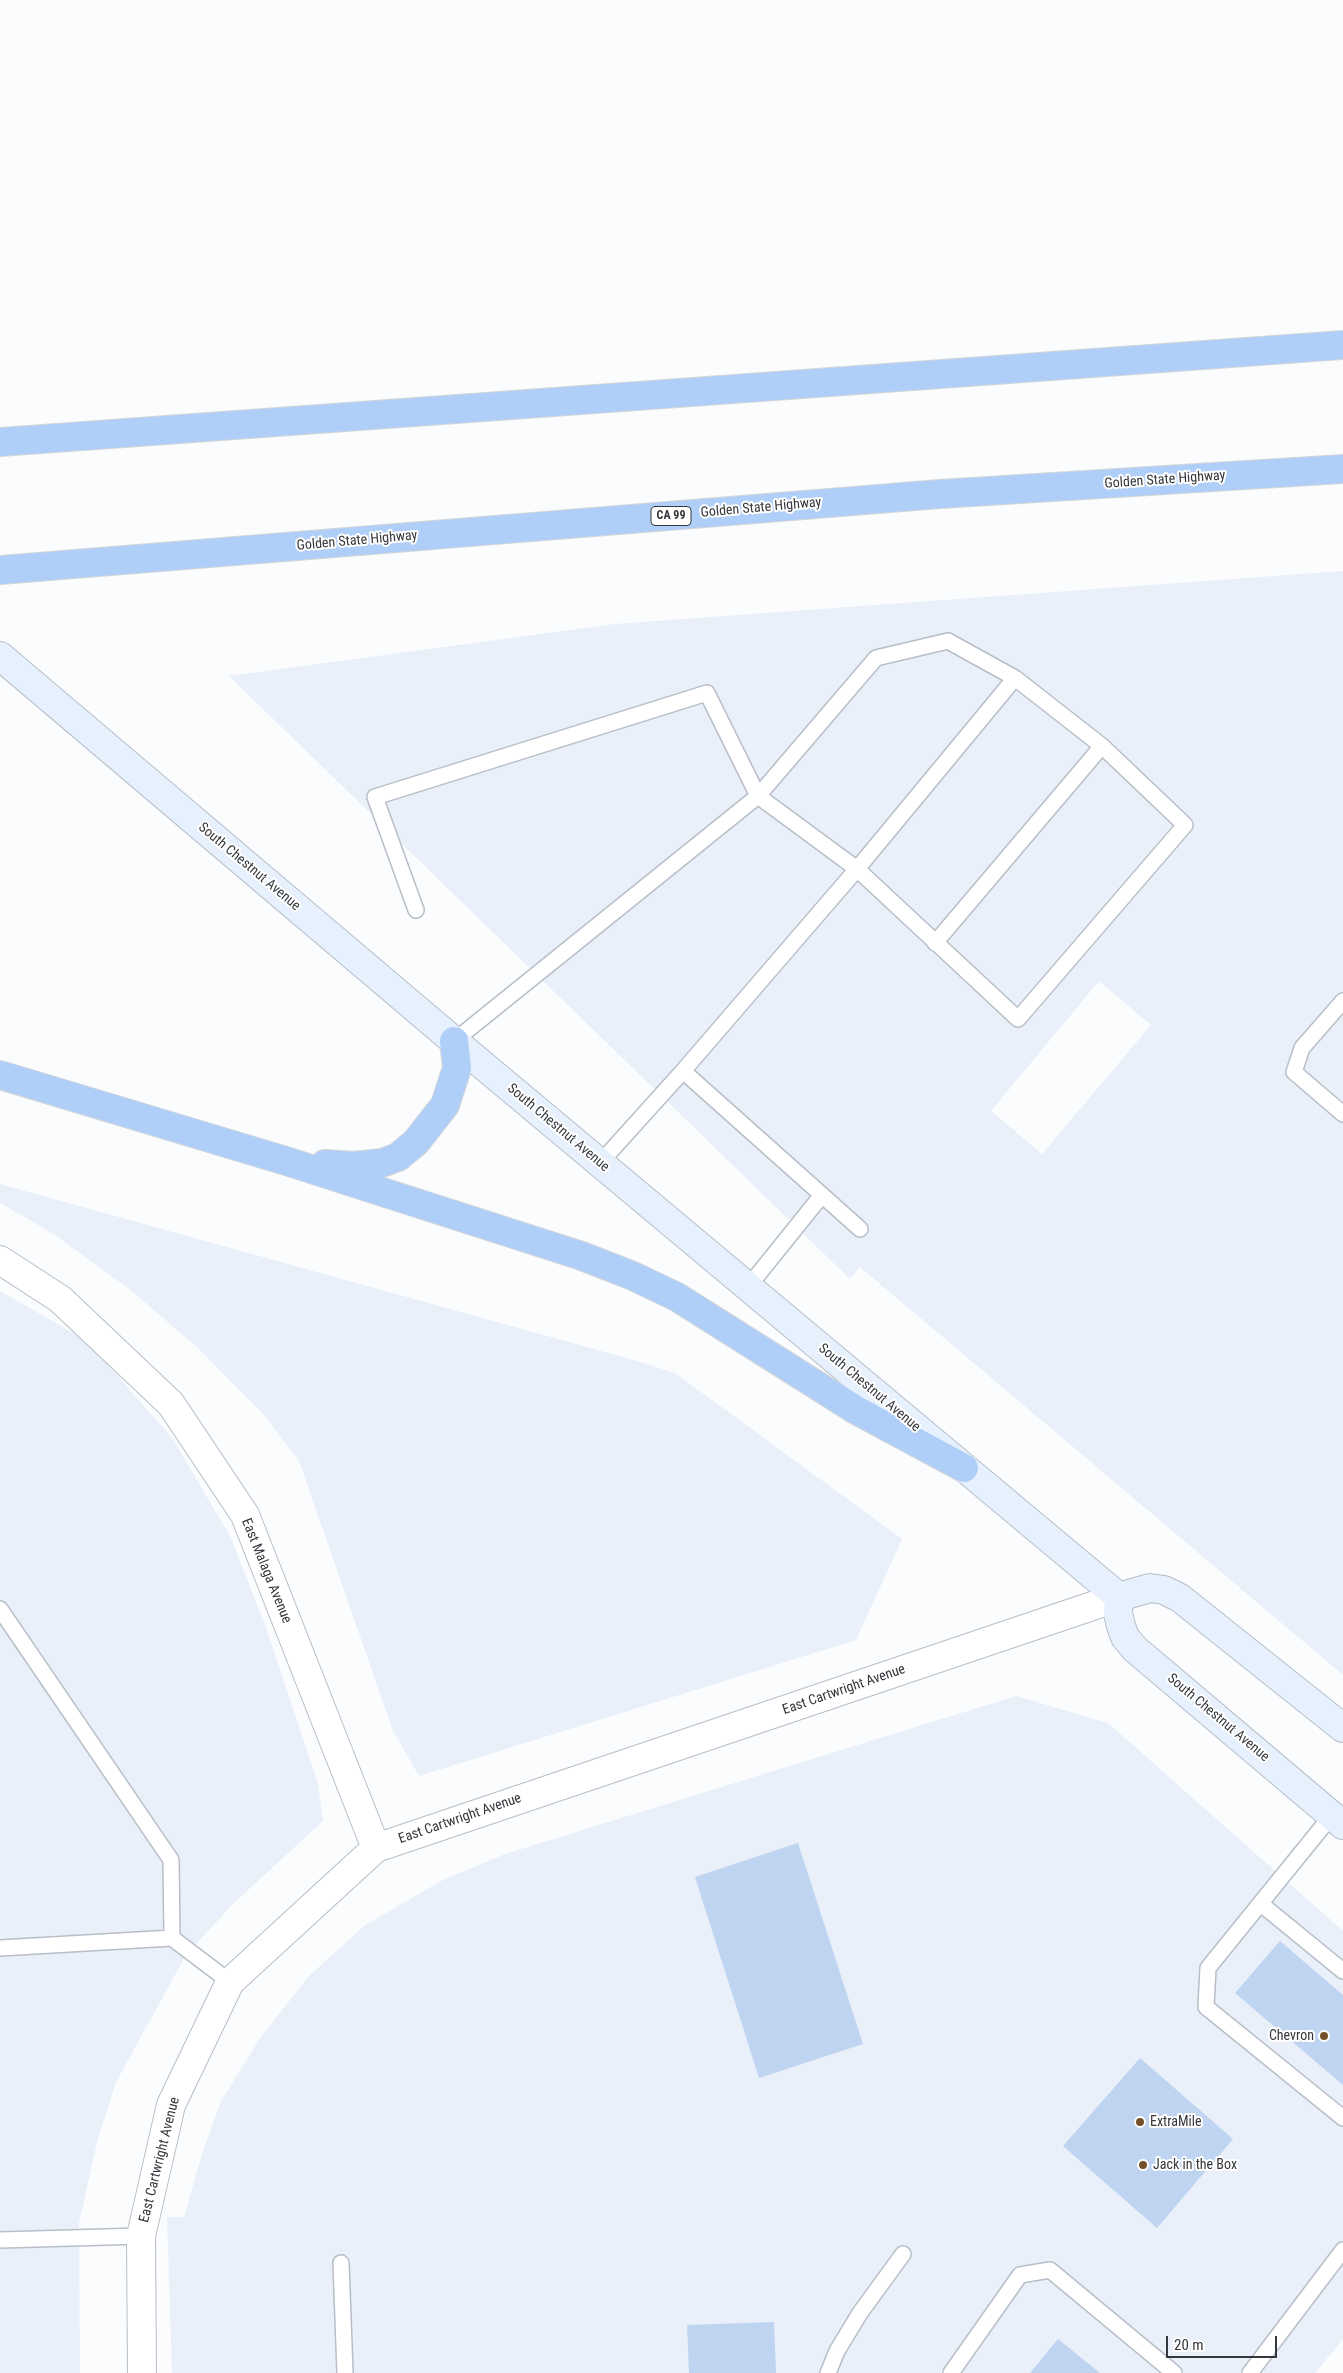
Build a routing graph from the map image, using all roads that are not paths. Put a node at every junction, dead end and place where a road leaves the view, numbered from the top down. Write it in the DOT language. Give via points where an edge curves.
graph roads {
  1 [pos="1343,346"];
  2 [pos="0,442"];
  3 [pos="1343,469"];
  4 [pos="0,570"];
  5 [pos="0,656"];
  6 [pos="1015,678"];
  7 [pos="1102,746"];
  8 [pos="758,796"];
  9 [pos="857,869"];
  10 [pos="416,910"];
  11 [pos="935,943"];
  12 [pos="1343,1001"];
  13 [pos="454,1041"];
  14 [pos="683,1071"];
  15 [pos="0,1075"];
  16 [pos="1343,1114"];
  17 [pos="286,1161"];
  18 [pos="600,1163"];
  19 [pos="822,1195"];
  20 [pos="860,1230"];
  21 [pos="0,1260"];
  22 [pos="748,1286"];
  23 [pos="964,1468"];
  24 [pos="1119,1597"];
  25 [pos="0,1609"];
  26 [pos="1343,1728"];
  27 [pos="1337,1820"];
  28 [pos="376,1848"];
  29 [pos="1261,1904"];
  30 [pos="172,1938"];
  31 [pos="0,1948"];
  32 [pos="1343,1971"];
  33 [pos="230,1982"];
  34 [pos="1343,2118"];
  35 [pos="141,2236"];
  36 [pos="0,2240"];
  37 [pos="1343,2250"];
  38 [pos="903,2254"];
  39 [pos="341,2262"];
  40 [pos="142,2373"];
  41 [pos="345,2373"];
  42 [pos="828,2373"];
  43 [pos="951,2373"];
  44 [pos="1174,2373"];
  45 [pos="1250,2373"];
  1 -- 2 [label="highway"];
  3 -- 4 [label="highway, Golden State Highway / CA 99" via="940,494"];
  5 -- 13 [label="main road, South Chestnut Avenue"];
  6 -- 7 [label="lane"];
  6 -- 8 [label="lane" via="948,641 876,658"];
  6 -- 9 [label="lane"];
  7 -- 11 [label="lane"];
  7 -- 11 [label="lane" via="1185,825 1018,1019"];
  8 -- 9 [label="lane"];
  8 -- 10 [label="lane" via="707,693 375,797"];
  8 -- 13 [label="lane"];
  9 -- 11 [label="lane"];
  9 -- 14 [label="lane"];
  12 -- 16 [label="lane" via="1302,1048 1294,1072"];
  13 -- 17 [label="highway" via="457,1068 445,1105 416,1142 398,1157 382,1163 354,1166"];
  13 -- 18 [label="main road, South Chestnut Avenue"];
  14 -- 18 [label="lane"];
  14 -- 19 [label="lane"];
  15 -- 17 [label="highway"];
  17 -- 23 [label="highway" via="582,1256 633,1276 677,1297 856,1410"];
  18 -- 22 [label="main road, South Chestnut Avenue"];
  19 -- 20 [label="lane"];
  19 -- 22 [label="lane"];
  21 -- 28 [label="street, East Malaga Avenue" via="60,1299 171,1404 245,1515"];
  22 -- 23 [label="main road, South Chestnut Avenue"];
  23 -- 24 [label="main road, South Chestnut Avenue"];
  24 -- 26 [label="main road" via="1150,1588 1164,1590 1180,1598"];
  24 -- 27 [label="main road, South Chestnut Avenue" via="1121,1626 1135,1649"];
  24 -- 28 [label="street, East Cartwright Avenue"];
  25 -- 30 [label="lane" via="171,1860"];
  27 -- 29 [label="lane"];
  28 -- 33 [label="street, East Cartwright Avenue"];
  29 -- 32 [label="lane"];
  29 -- 34 [label="lane" via="1208,1968 1206,2008"];
  30 -- 31 [label="lane"];
  30 -- 33 [label="lane"];
  33 -- 35 [label="street, East Cartwright Avenue" via="171,2105"];
  35 -- 36 [label="lane"];
  35 -- 40 [label="street, East Cartwright Avenue"];
  37 -- 45 [label="lane"];
  38 -- 42 [label="lane" via="860,2313"];
  39 -- 41 [label="lane"];
  43 -- 44 [label="lane" via="1020,2275 1050,2270"];
}
